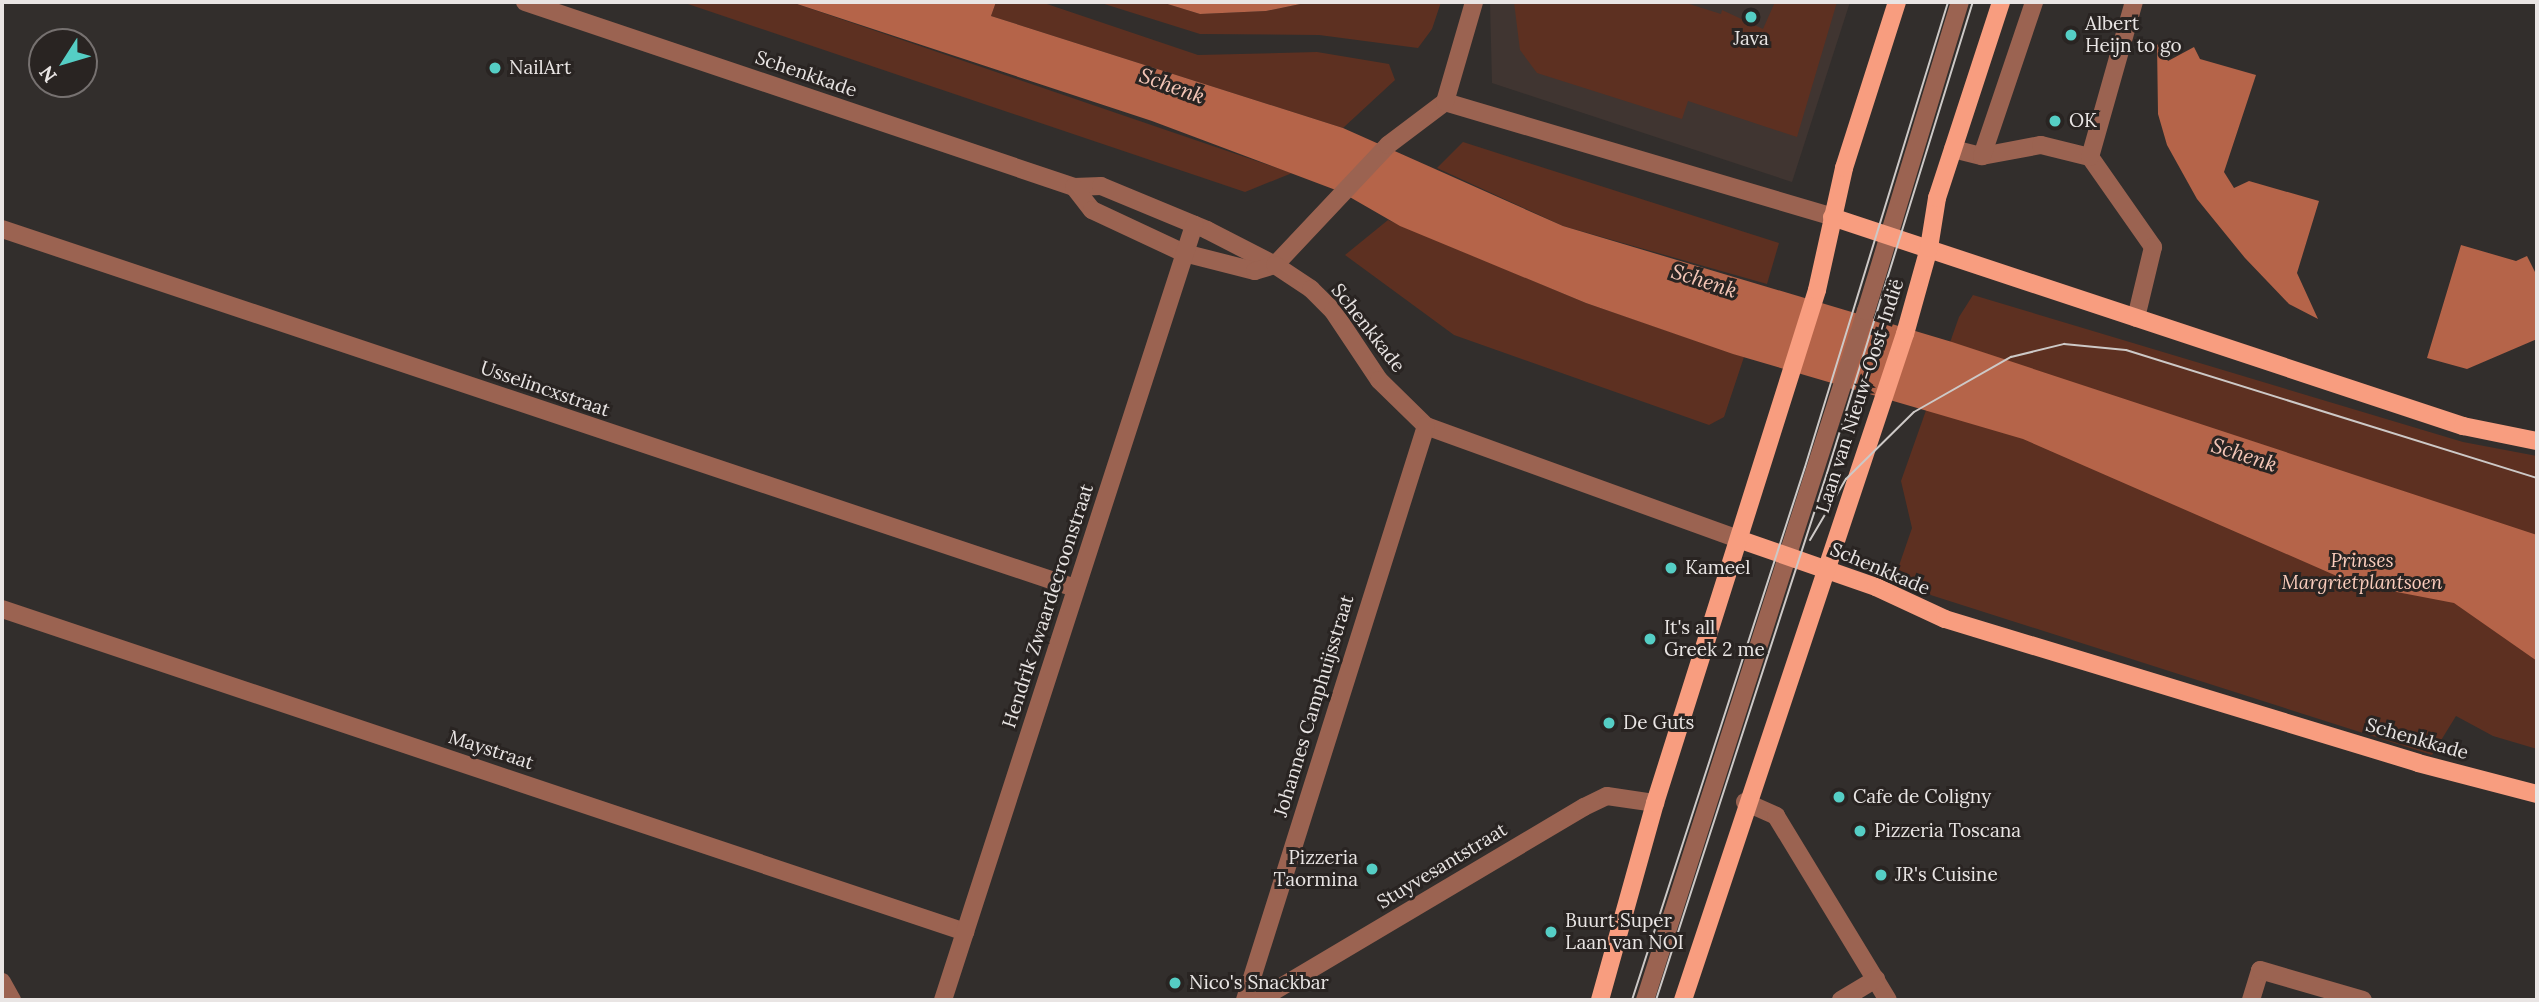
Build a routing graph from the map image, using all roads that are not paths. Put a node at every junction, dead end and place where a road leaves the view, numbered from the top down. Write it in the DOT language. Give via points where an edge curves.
graph roads {
  1 [pos="525,2"];
  2 [pos="1474,2"];
  3 [pos="1897,2"];
  4 [pos="1960,2"];
  5 [pos="2001,2"];
  6 [pos="2034,2"];
  7 [pos="2134,2"];
  8 [pos="1446,102"];
  9 [pos="1953,149"];
  10 [pos="1982,156"];
  11 [pos="2090,157"];
  12 [pos="1073,187"];
  13 [pos="1832,217"];
  14 [pos="1194,225"];
  15 [pos="2,229"];
  16 [pos="1890,235"];
  17 [pos="1929,248"];
  18 [pos="1184,253"];
  19 [pos="1275,265"];
  20 [pos="2136,318"];
  21 [pos="1426,426"];
  22 [pos="2537,441"];
  23 [pos="1741,540"];
  24 [pos="1788,555"];
  25 [pos="1826,568"];
  26 [pos="1075,588"];
  27 [pos="2,609"];
  28 [pos="2537,794"];
  29 [pos="1745,802"];
  30 [pos="1655,803"];
  31 [pos="965,932"];
  32 [pos="1876,979"];
  33 [pos="2,982"];
  34 [pos="12,1000"];
  35 [pos="943,1000"];
  36 [pos="1245,1000"];
  37 [pos="1259,1000"];
  38 [pos="1600,1000"];
  39 [pos="1645,1000"];
  40 [pos="1683,1000"];
  41 [pos="1841,1000"];
  42 [pos="1888,1000"];
  43 [pos="2251,1000"];
  44 [pos="2363,1000"];
  1 -- 12 [label="street, Schenkkade"];
  2 -- 8 [label="street"];
  3 -- 13 [label="main road"];
  4 -- 16 [label="street, Laan van Nieuw-Oost-Indië"];
  5 -- 9 [label="main road, Laan van Nieuw-Oost-Indië"];
  6 -- 10 [label="street"];
  7 -- 11 [label="street"];
  8 -- 13 [label="street"];
  8 -- 19 [label="street" via="1388,145"];
  9 -- 10 [label="street"];
  9 -- 17 [label="main road, Laan van Nieuw-Oost-Indië" via="1937,198"];
  10 -- 11 [label="street" via="2041,145"];
  11 -- 20 [label="street" via="2153,247"];
  12 -- 14 [label="street, Schenkkade" via="1101,186"];
  12 -- 18 [label="street, Schenkkade" via="1092,210"];
  13 -- 16 [label="main road"];
  13 -- 23 [label="main road" via="1817,290"];
  14 -- 18 [label="street, Hendrik Zwaardecroonstraat"];
  14 -- 19 [label="street, Schenkkade"];
  15 -- 26 [label="street, Usselincxstraat"];
  16 -- 17 [label="main road"];
  16 -- 24 [label="street, Laan van Nieuw-Oost-Indië"];
  17 -- 20 [label="main road"];
  17 -- 25 [label="main road, Laan van Nieuw-Oost-Indië"];
  18 -- 19 [label="street, Schenkkade" via="1255,271"];
  18 -- 26 [label="street, Hendrik Zwaardecroonstraat"];
  19 -- 21 [label="street, Schenkkade" via="1333,311 1379,380"];
  20 -- 22 [label="main road" via="2463,426"];
  21 -- 23 [label="street, Schenkkade"];
  21 -- 36 [label="street, Johannes Camphuijsstraat"];
  23 -- 24 [label="main road, Schenkkade"];
  23 -- 30 [label="main road"];
  24 -- 25 [label="main road, Schenkkade"];
  24 -- 39 [label="street, Laan van Nieuw-Oost-Indië"];
  25 -- 28 [label="main road, Schenkkade" via="1945,619 2405,759"];
  25 -- 29 [label="main road, Laan van Nieuw-Oost-Indië"];
  26 -- 31 [label="street, Hendrik Zwaardecroonstraat"];
  27 -- 31 [label="street, Maystraat"];
  29 -- 32 [label="street" via="1776,816"];
  29 -- 40 [label="main road, Laan van Nieuw-Oost-Indië"];
  30 -- 37 [label="street, Stuyvesantstraat" via="1607,796 1584,807"];
  30 -- 38 [label="main road"];
  31 -- 35 [label="street, Hendrik Zwaardecroonstraat"];
  32 -- 41 [label="street"];
  32 -- 42 [label="street"];
  33 -- 34 [label="street"];
  43 -- 44 [label="street" via="2260,970"];
}
